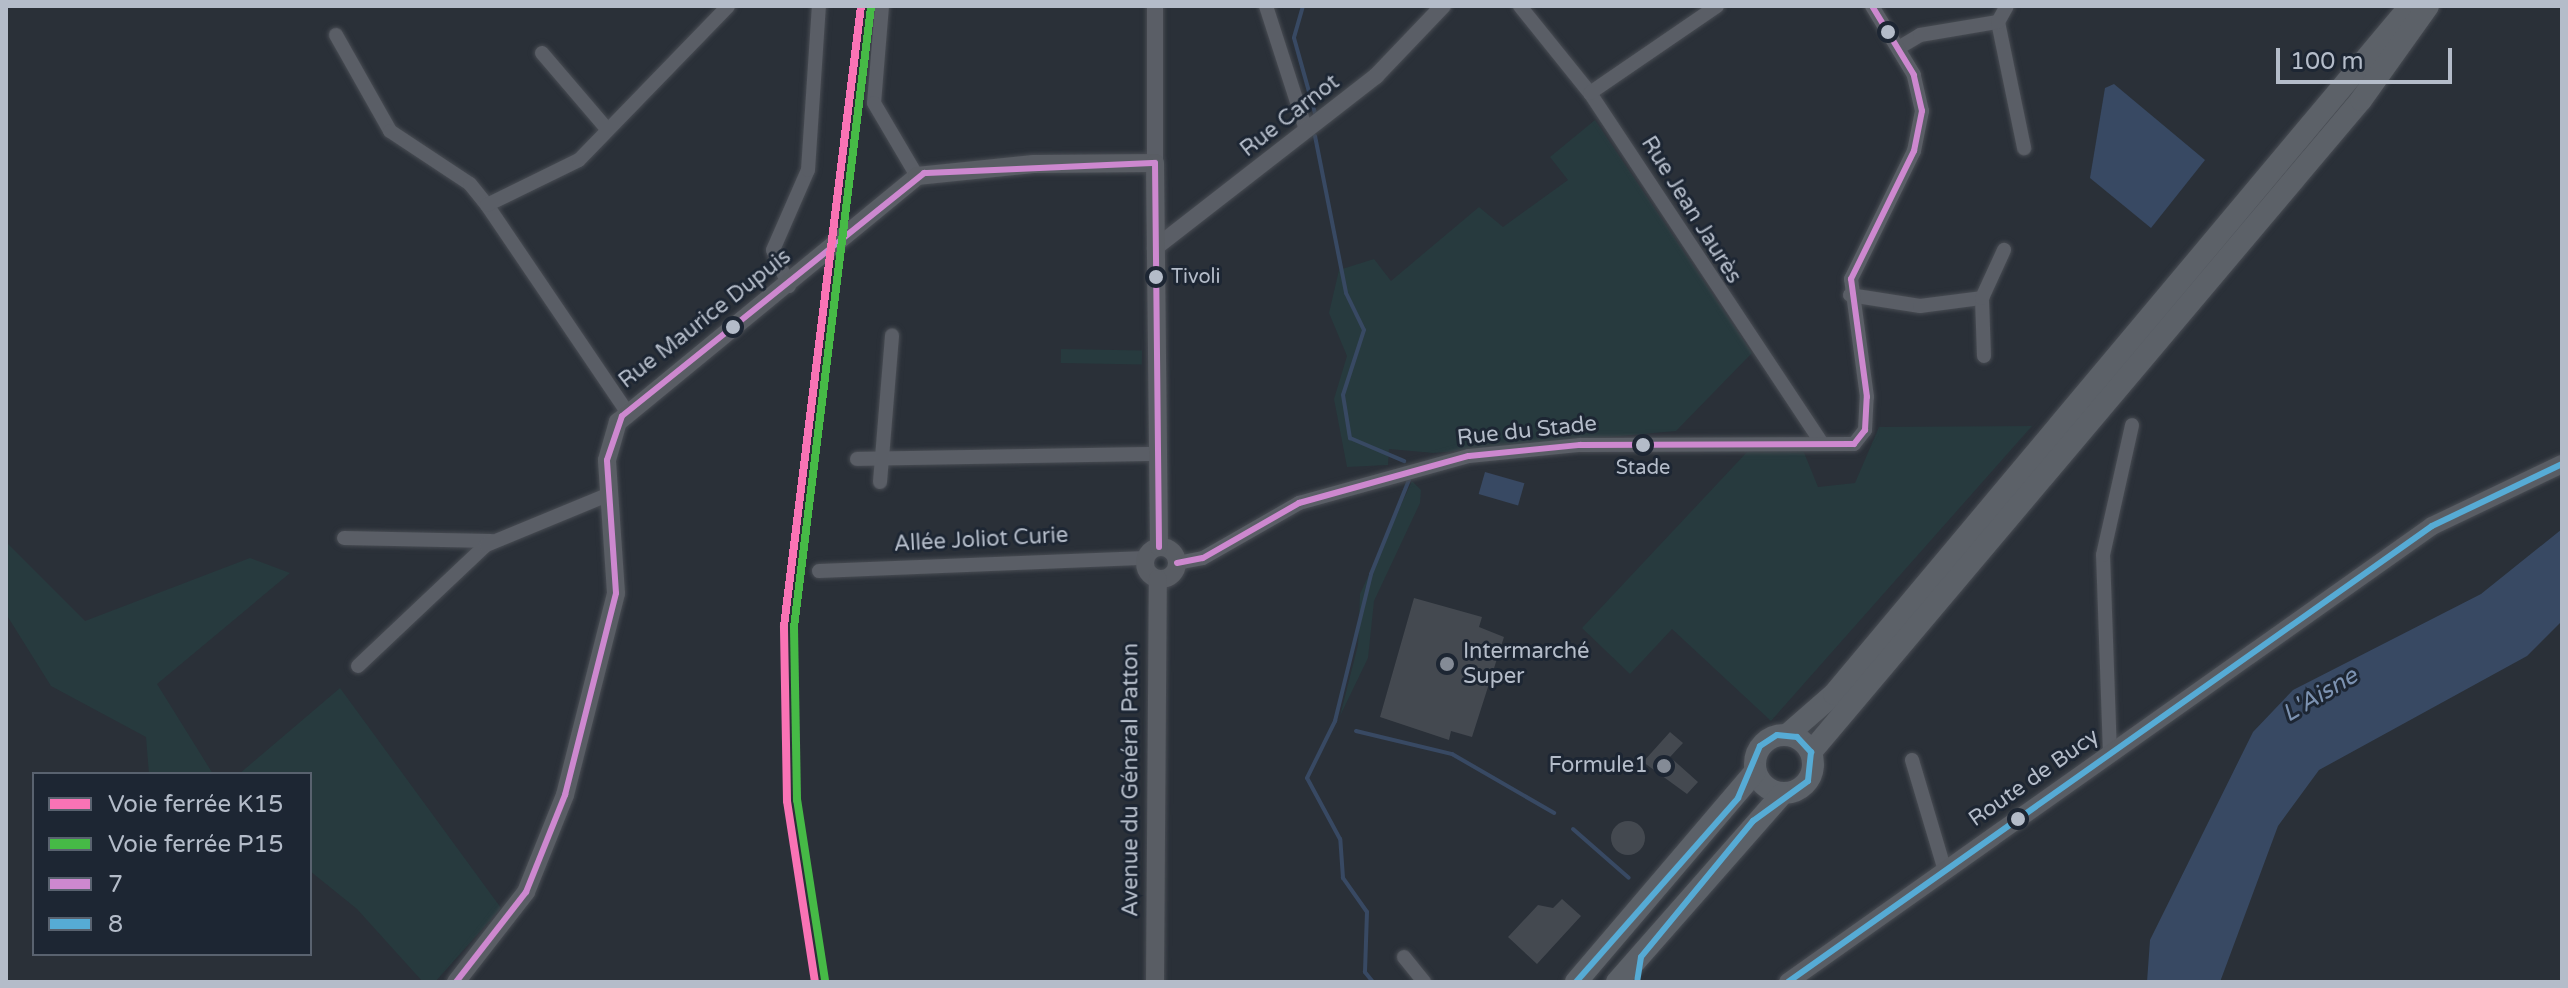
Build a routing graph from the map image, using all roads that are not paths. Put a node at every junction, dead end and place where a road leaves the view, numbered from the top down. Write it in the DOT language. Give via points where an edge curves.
graph roads {
  1 [pos="728,6"];
  2 [pos="819,6"];
  3 [pos="882,6"];
  4 [pos="1155,6"];
  5 [pos="1266,6"];
  6 [pos="1443,6"];
  7 [pos="1520,6"];
  8 [pos="1717,6"];
  9 [pos="1872,6"];
  10 [pos="2007,6"];
  11 [pos="2410,6"];
  12 [pos="2428,6"];
  13 [pos="1998,22"];
  14 [pos="336,35"];
  15 [pos="1900,47"];
  16 [pos="542,53"];
  17 [pos="1590,93"];
  18 [pos="607,129"];
  19 [pos="1306,130"];
  20 [pos="2024,148"];
  21 [pos="1155,163"];
  22 [pos="917,176"];
  23 [pos="487,205"];
  24 [pos="1155,248"];
  25 [pos="2004,250"];
  26 [pos="789,286"];
  27 [pos="1850,295"];
  28 [pos="1982,298"];
  29 [pos="892,335"];
  30 [pos="1984,356"];
  31 [pos="627,412"];
  32 [pos="2132,425"];
  33 [pos="1820,441"];
  34 [pos="1156,454"];
  35 [pos="887,458"];
  36 [pos="857,459"];
  37 [pos="2562,464"];
  38 [pos="880,482"];
  39 [pos="610,494"];
  40 [pos="344,538"];
  41 [pos="492,541"];
  42 [pos="1152,552"];
  43 [pos="1177,563"];
  44 [pos="819,571"];
  45 [pos="1158,579"];
  46 [pos="358,666"];
  47 [pos="1787,735"];
  48 [pos="1811,752"];
  49 [pos="2110,754"];
  50 [pos="1912,760"];
  51 [pos="1755,772"];
  52 [pos="1782,794"];
  53 [pos="1945,871"];
  54 [pos="1404,957"];
  55 [pos="1641,957"];
  56 [pos="1794,981"];
  57 [pos="456,982"];
  58 [pos="1155,982"];
  59 [pos="1424,982"];
  60 [pos="1576,982"];
  61 [pos="1617,982"];
  62 [pos="1637,982"];
  1 -- 18 [label="street"];
  2 -- 26 [label="street" via="808,170 773,250"];
  3 -- 22 [label="street" via="874,103"];
  4 -- 21 [label="street"];
  5 -- 19 [label="street"];
  6 -- 19 [label="street, Rue Carnot" via="1376,76"];
  7 -- 17 [label="street, Rue Jean Jaurès"];
  8 -- 17 [label="street"];
  9 -- 15 [label="street"];
  10 -- 13 [label="street"];
  11 -- 47 [label="main road" via="1834,694"];
  12 -- 48 [label="main road" via="2361,100"];
  13 -- 15 [label="street" via="1920,35"];
  13 -- 20 [label="street"];
  14 -- 23 [label="street" via="390,131 470,184"];
  15 -- 27 [label="street" via="1920,93 1921,128 1856,258"];
  16 -- 18 [label="street"];
  17 -- 33 [label="street, Rue Jean Jaurès"];
  18 -- 23 [label="street" via="556,177"];
  19 -- 24 [label="street, Rue Carnot"];
  21 -- 22 [label="main road" via="1033,164"];
  21 -- 24 [label="main road"];
  22 -- 26 [label="main road, Rue Maurice Dupuis"];
  23 -- 31 [label="street"];
  24 -- 34 [label="main road"];
  25 -- 28 [label="street"];
  26 -- 31 [label="main road, Rue Maurice Dupuis"];
  27 -- 28 [label="street" via="1920,306"];
  27 -- 33 [label="street, Rue du Stade" via="1867,397 1865,430 1854,444"];
  28 -- 30 [label="street"];
  29 -- 35 [label="street"];
  31 -- 39 [label="main road, Rue Maurice Dupuis" via="609,444"];
  32 -- 49 [label="street" via="2103,555"];
  33 -- 43 [label="street, Rue du Stade" via="1580,445 1469,456 1299,503 1203,558"];
  34 -- 35 [label="street"];
  34 -- 42 [label="main road"];
  35 -- 36 [label="street"];
  35 -- 38 [label="street"];
  37 -- 49 [label="main road, Route de Bucy" via="2452,514"];
  39 -- 41 [label="street"];
  39 -- 57 [label="main road, Rue Maurice Dupuis" via="614,606 560,813 526,892"];
  40 -- 41 [label="street"];
  41 -- 46 [label="street"];
  42 -- 43 [label="main road"];
  42 -- 44 [label="street, Allée Joliot Curie"];
  42 -- 45 [label="main road"];
  43 -- 45 [label="main road"];
  45 -- 58 [label="main road, Avenue du Général Patton"];
  47 -- 48 [label="main road"];
  47 -- 51 [label="main road" via="1760,746"];
  48 -- 52 [label="main road" via="1808,781"];
  49 -- 53 [label="main road, Route de Bucy"];
  50 -- 53 [label="street"];
  51 -- 52 [label="main road"];
  51 -- 60 [label="main road"];
  52 -- 55 [label="main road"];
  53 -- 56 [label="main road, Route de Bucy"];
  54 -- 59 [label="street"];
  55 -- 61 [label="main road"];
  55 -- 62 [label="main road"];
}
